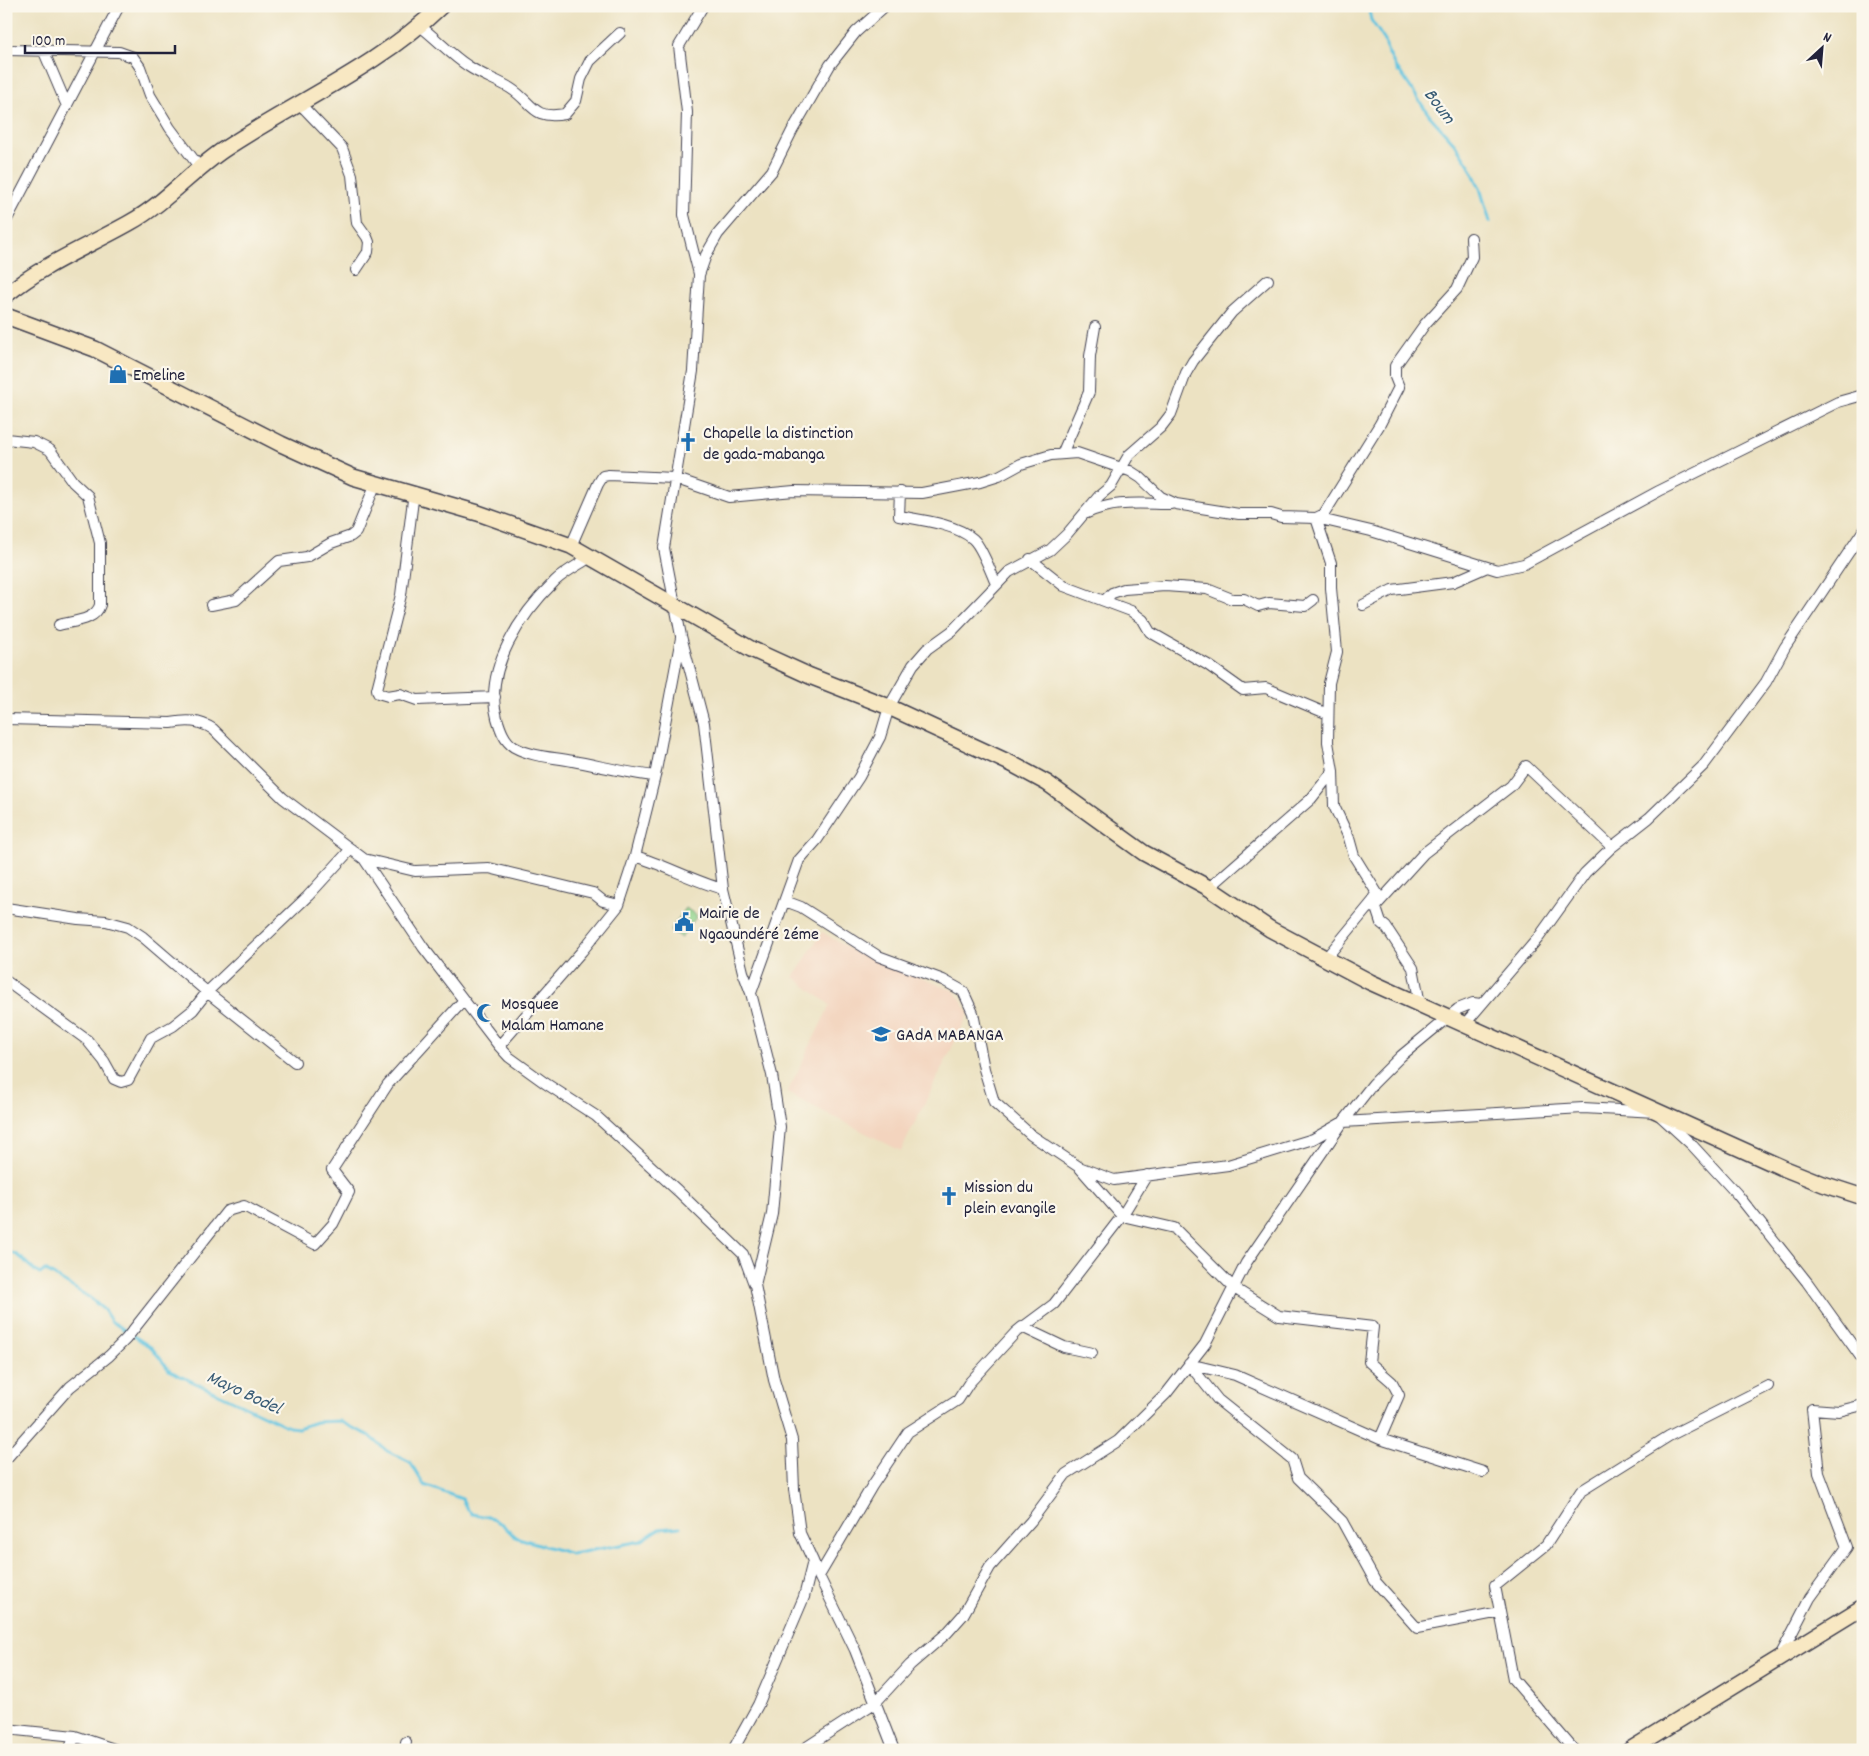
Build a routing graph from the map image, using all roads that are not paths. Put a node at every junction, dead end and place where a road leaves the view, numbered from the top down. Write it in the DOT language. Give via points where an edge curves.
graph roads {
  1 [pos="119,6"];
  2 [pos="442,6"];
  3 [pos="703,6"];
  4 [pos="885,6"];
  5 [pos="420,26"];
  6 [pos="620,33"];
  7 [pos="6,50"];
  8 [pos="44,52"];
  9 [pos="96,53"];
  10 [pos="300,104"];
  11 [pos="67,106"];
  12 [pos="200,168"];
  13 [pos="6,221"];
  14 [pos="1471,238"];
  15 [pos="356,270"];
  16 [pos="699,275"];
  17 [pos="1268,280"];
  18 [pos="6,294"];
  19 [pos="6,316"];
  20 [pos="1095,327"];
  21 [pos="1863,396"];
  22 [pos="6,438"];
  23 [pos="1062,454"];
  24 [pos="1122,469"];
  25 [pos="674,478"];
  26 [pos="376,483"];
  27 [pos="414,492"];
  28 [pos="900,492"];
  29 [pos="1176,504"];
  30 [pos="1084,515"];
  31 [pos="1316,518"];
  32 [pos="1863,531"];
  33 [pos="571,546"];
  34 [pos="590,558"];
  35 [pos="1030,560"];
  36 [pos="1485,568"];
  37 [pos="996,584"];
  38 [pos="1105,600"];
  39 [pos="1313,600"];
  40 [pos="211,605"];
  41 [pos="1363,605"];
  42 [pos="676,607"];
  43 [pos="59,625"];
  44 [pos="681,636"];
  45 [pos="495,698"];
  46 [pos="889,707"];
  47 [pos="1328,714"];
  48 [pos="6,719"];
  49 [pos="1333,771"];
  50 [pos="655,776"];
  51 [pos="1612,847"];
  52 [pos="351,849"];
  53 [pos="635,856"];
  54 [pos="364,859"];
  55 [pos="1209,888"];
  56 [pos="724,889"];
  57 [pos="784,901"];
  58 [pos="619,905"];
  59 [pos="1374,905"];
  60 [pos="6,908"];
  61 [pos="1326,958"];
  62 [pos="6,981"];
  63 [pos="207,992"];
  64 [pos="751,994"];
  65 [pos="463,1001"];
  66 [pos="1420,1004"];
  67 [pos="1481,1004"];
  68 [pos="1449,1018"];
  69 [pos="1464,1025"];
  70 [pos="499,1046"];
  71 [pos="295,1062"];
  72 [pos="1656,1112"];
  73 [pos="1342,1122"];
  74 [pos="1079,1167"];
  75 [pos="1147,1175"];
  76 [pos="1863,1197"];
  77 [pos="1122,1216"];
  78 [pos="755,1285"];
  79 [pos="1234,1288"];
  80 [pos="1016,1332"];
  81 [pos="1092,1353"];
  82 [pos="1863,1360"];
  83 [pos="1189,1364"];
  84 [pos="1768,1386"];
  85 [pos="1863,1405"];
  86 [pos="1380,1439"];
  87 [pos="6,1459"];
  88 [pos="1483,1472"];
  89 [pos="813,1561"];
  90 [pos="819,1576"];
  91 [pos="1863,1607"];
  92 [pos="1500,1612"];
  93 [pos="1779,1658"];
  94 [pos="876,1702"];
  95 [pos="6,1730"];
  96 [pos="75,1736"];
  97 [pos="804,1749"];
  98 [pos="69,1750"];
  99 [pos="117,1750"];
  100 [pos="733,1750"];
  101 [pos="894,1750"];
  102 [pos="1574,1750"];
  103 [pos="1630,1750"];
  1 -- 9 [label="street"];
  2 -- 5 [label="street"];
  3 -- 16 [label="street" via="679,46 687,112 684,215"];
  4 -- 16 [label="street" via="856,32 830,65 772,171 718,234"];
  5 -- 6 [label="street" via="467,66 507,86 530,108 549,117 565,114 576,101 581,79 590,62"];
  5 -- 10 [label="street"];
  7 -- 8 [label="street"];
  8 -- 9 [label="street"];
  8 -- 11 [label="street"];
  9 -- 11 [label="street"];
  9 -- 12 [label="street" via="119,52 133,57 150,95"];
  10 -- 12 [label="street" via="229,146"];
  10 -- 15 [label="street" via="342,148 352,174 357,224 369,242 368,252"];
  11 -- 13 [label="street"];
  12 -- 18 [label="street" via="132,222 61,259"];
  14 -- 31 [label="street" via="1472,257 1458,289 1425,324 1395,366 1398,387 1380,424 1324,514"];
  16 -- 25 [label="street" via="693,371"];
  17 -- 24 [label="street" via="1232,312 1193,361 1171,414 1129,455"];
  19 -- 26 [label="street" via="95,349 281,444 353,477"];
  20 -- 23 [label="street" via="1089,392"];
  21 -- 36 [label="street" via="1838,402 1659,491 1524,564 1497,570"];
  22 -- 43 [label="street" via="34,442 50,450 73,482 88,496 97,525 102,556 100,605 93,616"];
  23 -- 24 [label="street" via="1077,453"];
  23 -- 28 [label="street" via="1021,464 1000,476 980,482 922,493"];
  24 -- 29 [label="street" via="1141,478 1161,497"];
  24 -- 30 [label="street"];
  25 -- 28 [label="street" via="729,497 794,490"];
  25 -- 33 [label="street" via="602,476"];
  25 -- 42 [label="street" via="664,548"];
  26 -- 27 [label="street"];
  26 -- 40 [label="street" via="356,532 351,536 307,557 279,561 236,600"];
  27 -- 33 [label="street"];
  27 -- 45 [label="street" via="401,596 378,693 388,696 400,694 417,700"];
  28 -- 37 [label="street" via="899,516 943,524 974,540"];
  29 -- 30 [label="street" via="1113,504"];
  29 -- 31 [label="street" via="1239,514"];
  30 -- 35 [label="street" via="1050,550"];
  31 -- 36 [label="street" via="1371,531"];
  31 -- 47 [label="street" via="1331,563 1337,652 1329,683"];
  32 -- 51 [label="street" via="1785,647 1766,682 1704,764 1649,818"];
  33 -- 34 [label="street"];
  34 -- 42 [label="street"];
  34 -- 45 [label="street" via="556,580 518,625 504,652 495,683"];
  35 -- 37 [label="street"];
  35 -- 38 [label="street" via="1064,586"];
  36 -- 41 [label="street" via="1453,582 1392,590"];
  37 -- 46 [label="street" via="976,608 913,665"];
  38 -- 39 [label="street" via="1124,588 1166,586 1207,589 1258,606 1270,603 1305,606"];
  38 -- 47 [label="street" via="1131,611 1143,620 1150,632 1208,665 1243,690 1266,688"];
  42 -- 44 [label="street"];
  42 -- 46 [label="street" via="751,649"];
  44 -- 50 [label="street"];
  44 -- 56 [label="street" via="704,723"];
  45 -- 50 [label="street" via="501,732 513,746 534,755"];
  46 -- 55 [label="street" via="1047,783 1144,853"];
  46 -- 57 [label="street" via="880,737 859,776 800,860"];
  47 -- 49 [label="street"];
  48 -- 52 [label="street" via="171,723 191,720 205,724 232,746 283,798"];
  49 -- 55 [label="street" via="1311,799"];
  49 -- 59 [label="street" via="1334,806 1354,856 1377,893"];
  50 -- 53 [label="street"];
  51 -- 59 [label="street" via="1526,766 1511,786 1424,853"];
  51 -- 67 [label="street" via="1585,873 1539,937"];
  52 -- 54 [label="street"];
  52 -- 63 [label="street" via="308,896"];
  53 -- 56 [label="street"];
  53 -- 58 [label="street"];
  54 -- 58 [label="street" via="415,871 489,868 507,871 593,893 603,901"];
  54 -- 65 [label="street" via="422,947"];
  55 -- 61 [label="street" via="1270,929"];
  56 -- 64 [label="street" via="742,972"];
  57 -- 64 [label="street"];
  57 -- 74 [label="street" via="801,907 878,956 943,980 962,991 973,1013 994,1102 1030,1135"];
  58 -- 70 [label="street"];
  59 -- 61 [label="street"];
  59 -- 66 [label="street" via="1381,923 1413,968"];
  60 -- 63 [label="street" via="78,920 106,921 128,928"];
  61 -- 66 [label="street"];
  62 -- 63 [label="street" via="87,1040 114,1079 121,1082 128,1080 150,1038 193,1010"];
  63 -- 71 [label="street"];
  64 -- 78 [label="street" via="772,1074 780,1127 772,1214"];
  65 -- 70 [label="street"];
  65 -- 87 [label="street" via="388,1084 332,1170 349,1192 333,1224 315,1244 244,1206 226,1211 126,1340 70,1387"];
  66 -- 68 [label="street"];
  67 -- 68 [label="street" via="1466,1004"];
  67 -- 69 [label="street"];
  68 -- 69 [label="street"];
  68 -- 73 [label="street" via="1401,1056"];
  69 -- 72 [label="street"];
  70 -- 78 [label="street" via="545,1083 596,1116 678,1191 743,1254"];
  72 -- 73 [label="street" via="1583,1108"];
  72 -- 76 [label="street" via="1823,1184"];
  72 -- 82 [label="street" via="1737,1194 1807,1282"];
  73 -- 75 [label="street" via="1313,1139 1228,1165"];
  73 -- 79 [label="street" via="1262,1240"];
  74 -- 75 [label="street" via="1114,1180"];
  74 -- 77 [label="street"];
  75 -- 77 [label="street"];
  77 -- 79 [label="street" via="1174,1228"];
  77 -- 80 [label="street" via="1054,1304"];
  78 -- 89 [label="street" via="774,1380 792,1440 800,1533"];
  79 -- 83 [label="street" via="1205,1344"];
  79 -- 86 [label="street" via="1279,1316 1373,1327 1369,1362 1392,1382 1399,1395"];
  80 -- 81 [label="street" via="1022,1327 1064,1347"];
  80 -- 90 [label="street" via="969,1383 958,1400 908,1432"];
  83 -- 86 [label="street" via="1235,1375"];
  83 -- 92 [label="street" via="1218,1400 1292,1459 1298,1478 1342,1521 1375,1581 1417,1628"];
  83 -- 94 [label="street" via="1166,1394 1118,1441 1066,1474 1031,1521 990,1567 963,1615"];
  84 -- 92 [label="street" via="1669,1436 1580,1491 1546,1545 1495,1586"];
  85 -- 93 [label="street" via="1839,1411 1812,1409 1819,1473 1847,1547 1810,1598"];
  86 -- 88 [label="street"];
  89 -- 90 [label="street"];
  89 -- 100 [label="street" via="804,1597 762,1696"];
  90 -- 94 [label="street" via="856,1650"];
  91 -- 93 [label="street"];
  92 -- 102 [label="street" via="1513,1679"];
  93 -- 103 [label="street"];
  94 -- 97 [label="street"];
  94 -- 101 [label="street"];
  95 -- 96 [label="street"];
  96 -- 98 [label="street"];
  96 -- 99 [label="street"];
}
